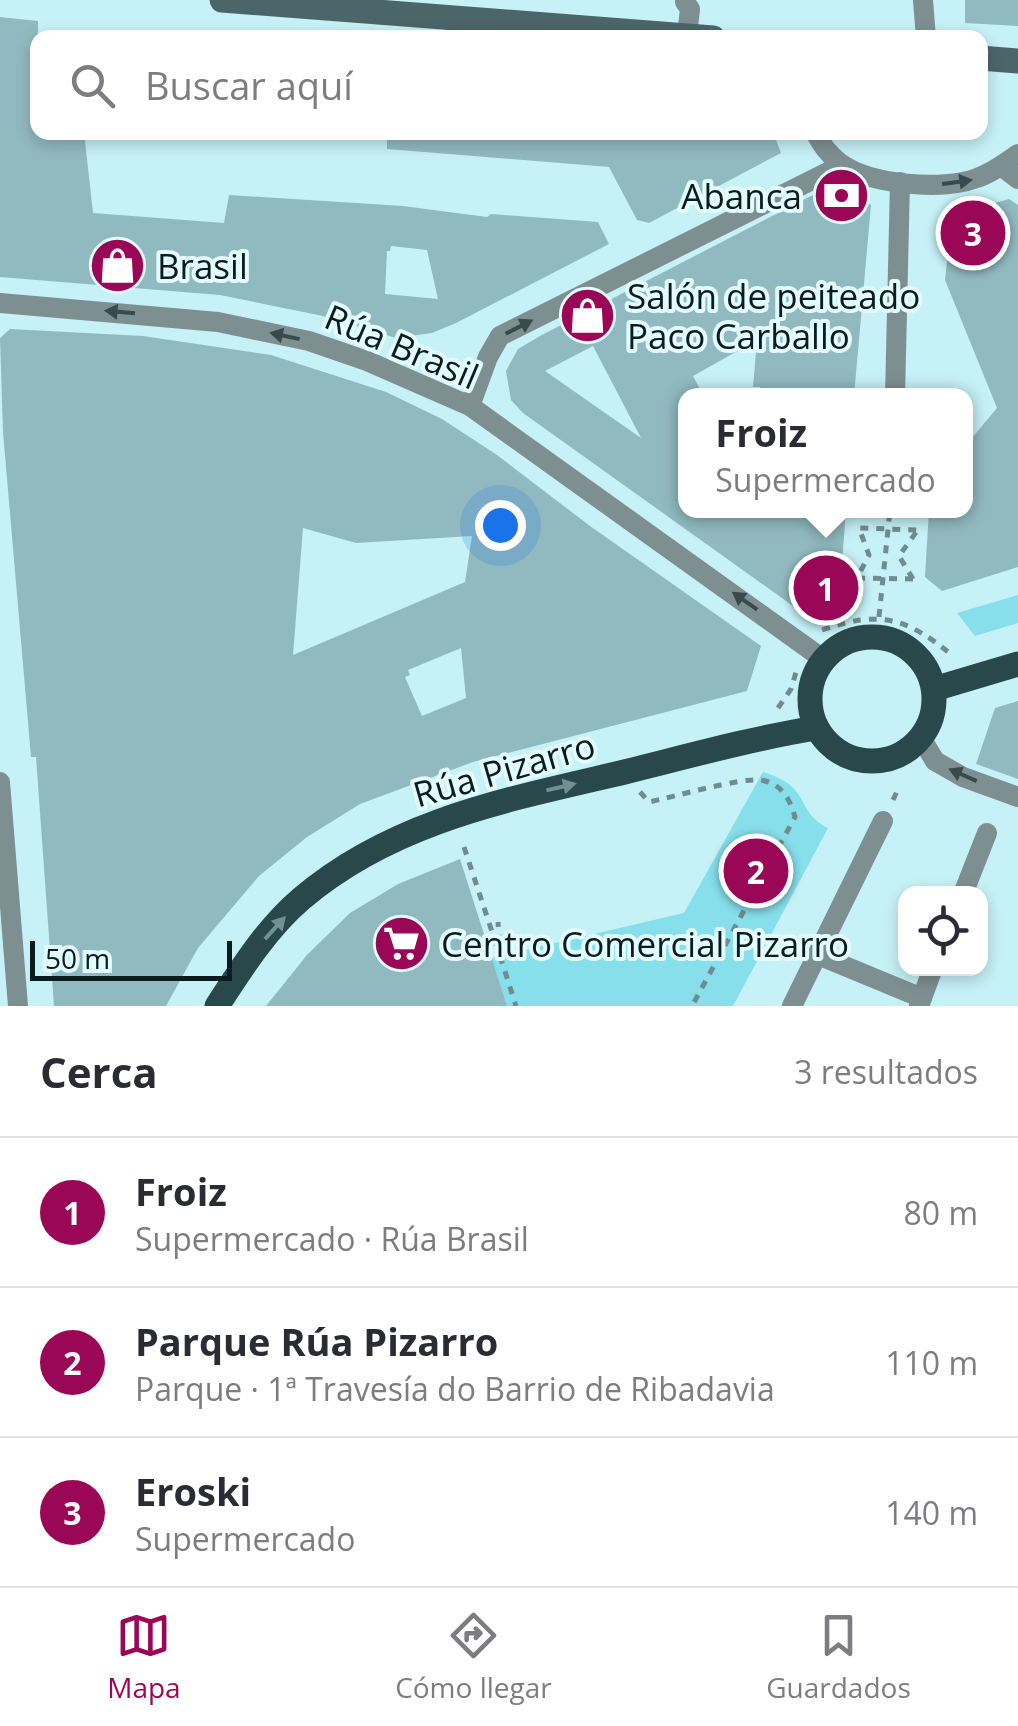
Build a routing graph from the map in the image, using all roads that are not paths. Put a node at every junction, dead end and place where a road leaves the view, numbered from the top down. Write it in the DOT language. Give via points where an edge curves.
graph roads {
  1 [pos="222,0"];
  2 [pos="922,0"];
  3 [pos="686,2"];
  4 [pos="620,30"];
  5 [pos="698,30"];
  6 [pos="925,30"];
  7 [pos="988,59"];
  8 [pos="1018,61"];
  9 [pos="820,140"];
  10 [pos="842,165"];
  11 [pos="1012,167"];
  12 [pos="900,182"];
  13 [pos="0,303"];
  14 [pos="894,388"];
  15 [pos="470,406"];
  16 [pos="824,659"];
  17 [pos="1018,664"];
  18 [pos="934,689"];
  19 [pos="816,728"];
  20 [pos="921,738"];
  21 [pos="0,782"];
  22 [pos="1018,796"];
  23 [pos="883,821"];
  24 [pos="987,833"];
  25 [pos="4,881"];
  26 [pos="966,886"];
  27 [pos="818,955"];
  28 [pos="930,976"];
  29 [pos="920,1002"];
  30 [pos="18,1006"];
  31 [pos="217,1006"];
  32 [pos="792,1006"];
  1 -- 4 [label="main road"];
  2 -- 6 [label="street"];
  3 -- 5 [label="street"];
  7 -- 8 [label="main road"];
  9 -- 10 [label="street"];
  10 -- 12 [label="street"];
  15 -- 10 [label="street, one-way" via="500,336"];
  12 -- 11 [label="street, one-way" via="945,184"];
  12 -- 14 [label="street"];
  15 -- 13 [label="street, Rúa Brasil, one-way" via="310,341 218,322"];
  16 -- 15 [label="street, Rúa Brasil, one-way"];
  16 -- 18 [label="main road" via="839,645 878,636 916,653"];
  16 -- 19 [label="main road" via="810,692"];
  17 -- 18 [label="main road"];
  18 -- 20 [label="main road" via="933,715"];
  19 -- 20 [label="main road" via="837,750 866,761 887,760"];
  31 -- 19 [label="main road, Rúa Pizarro, one-way" via="248,958 300,900 404,834 454,815"];
  22 -- 20 [label="street, one-way" via="935,762"];
  21 -- 25 [label="street"];
  23 -- 27 [label="street"];
  24 -- 26 [label="street"];
  25 -- 30 [label="street"];
  27 -- 29 [label="street"];
  27 -- 32 [label="street"];
  28 -- 29 [label="street"];
}
